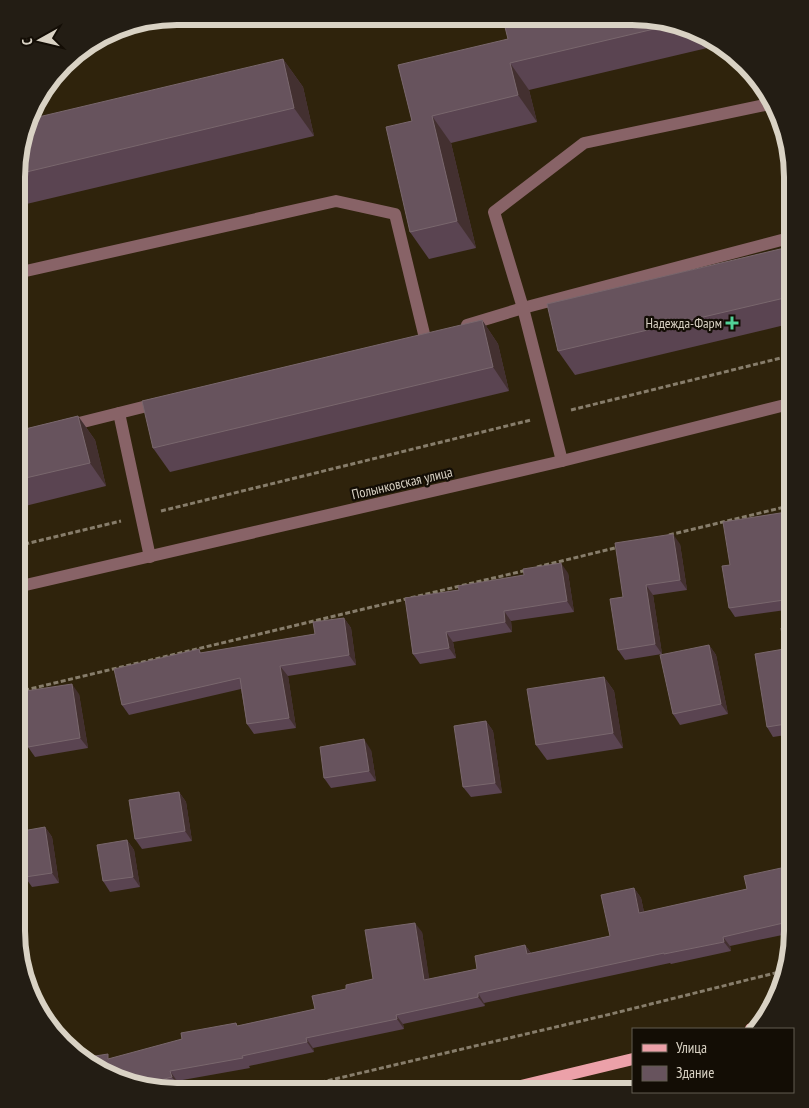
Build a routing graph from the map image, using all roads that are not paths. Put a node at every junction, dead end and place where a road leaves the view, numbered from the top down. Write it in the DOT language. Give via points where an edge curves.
graph roads {
  1 [pos="766,105"];
  2 [pos="784,239"];
  3 [pos="25,271"];
  4 [pos="523,308"];
  5 [pos="452,329"];
  6 [pos="425,338"];
  7 [pos="167,401"];
  8 [pos="784,405"];
  9 [pos="119,413"];
  10 [pos="54,429"];
  11 [pos="562,461"];
  12 [pos="150,557"];
  13 [pos="25,585"];
  14 [pos="632,1059"];
  15 [pos="533,1083"];
  1 -- 4 [label="street" via="584,143 494,212"];
  2 -- 4 [label="street"];
  3 -- 6 [label="street" via="336,200 395,214"];
  4 -- 5 [label="street"];
  4 -- 11 [label="street"];
  7 -- 9 [label="street"];
  8 -- 11 [label="street, Полынковская улица"];
  9 -- 10 [label="street"];
  9 -- 12 [label="street"];
  11 -- 12 [label="street, Полынковская улица"];
  12 -- 13 [label="street, Полынковская улица"];
  14 -- 15 [label="main road"];
}
